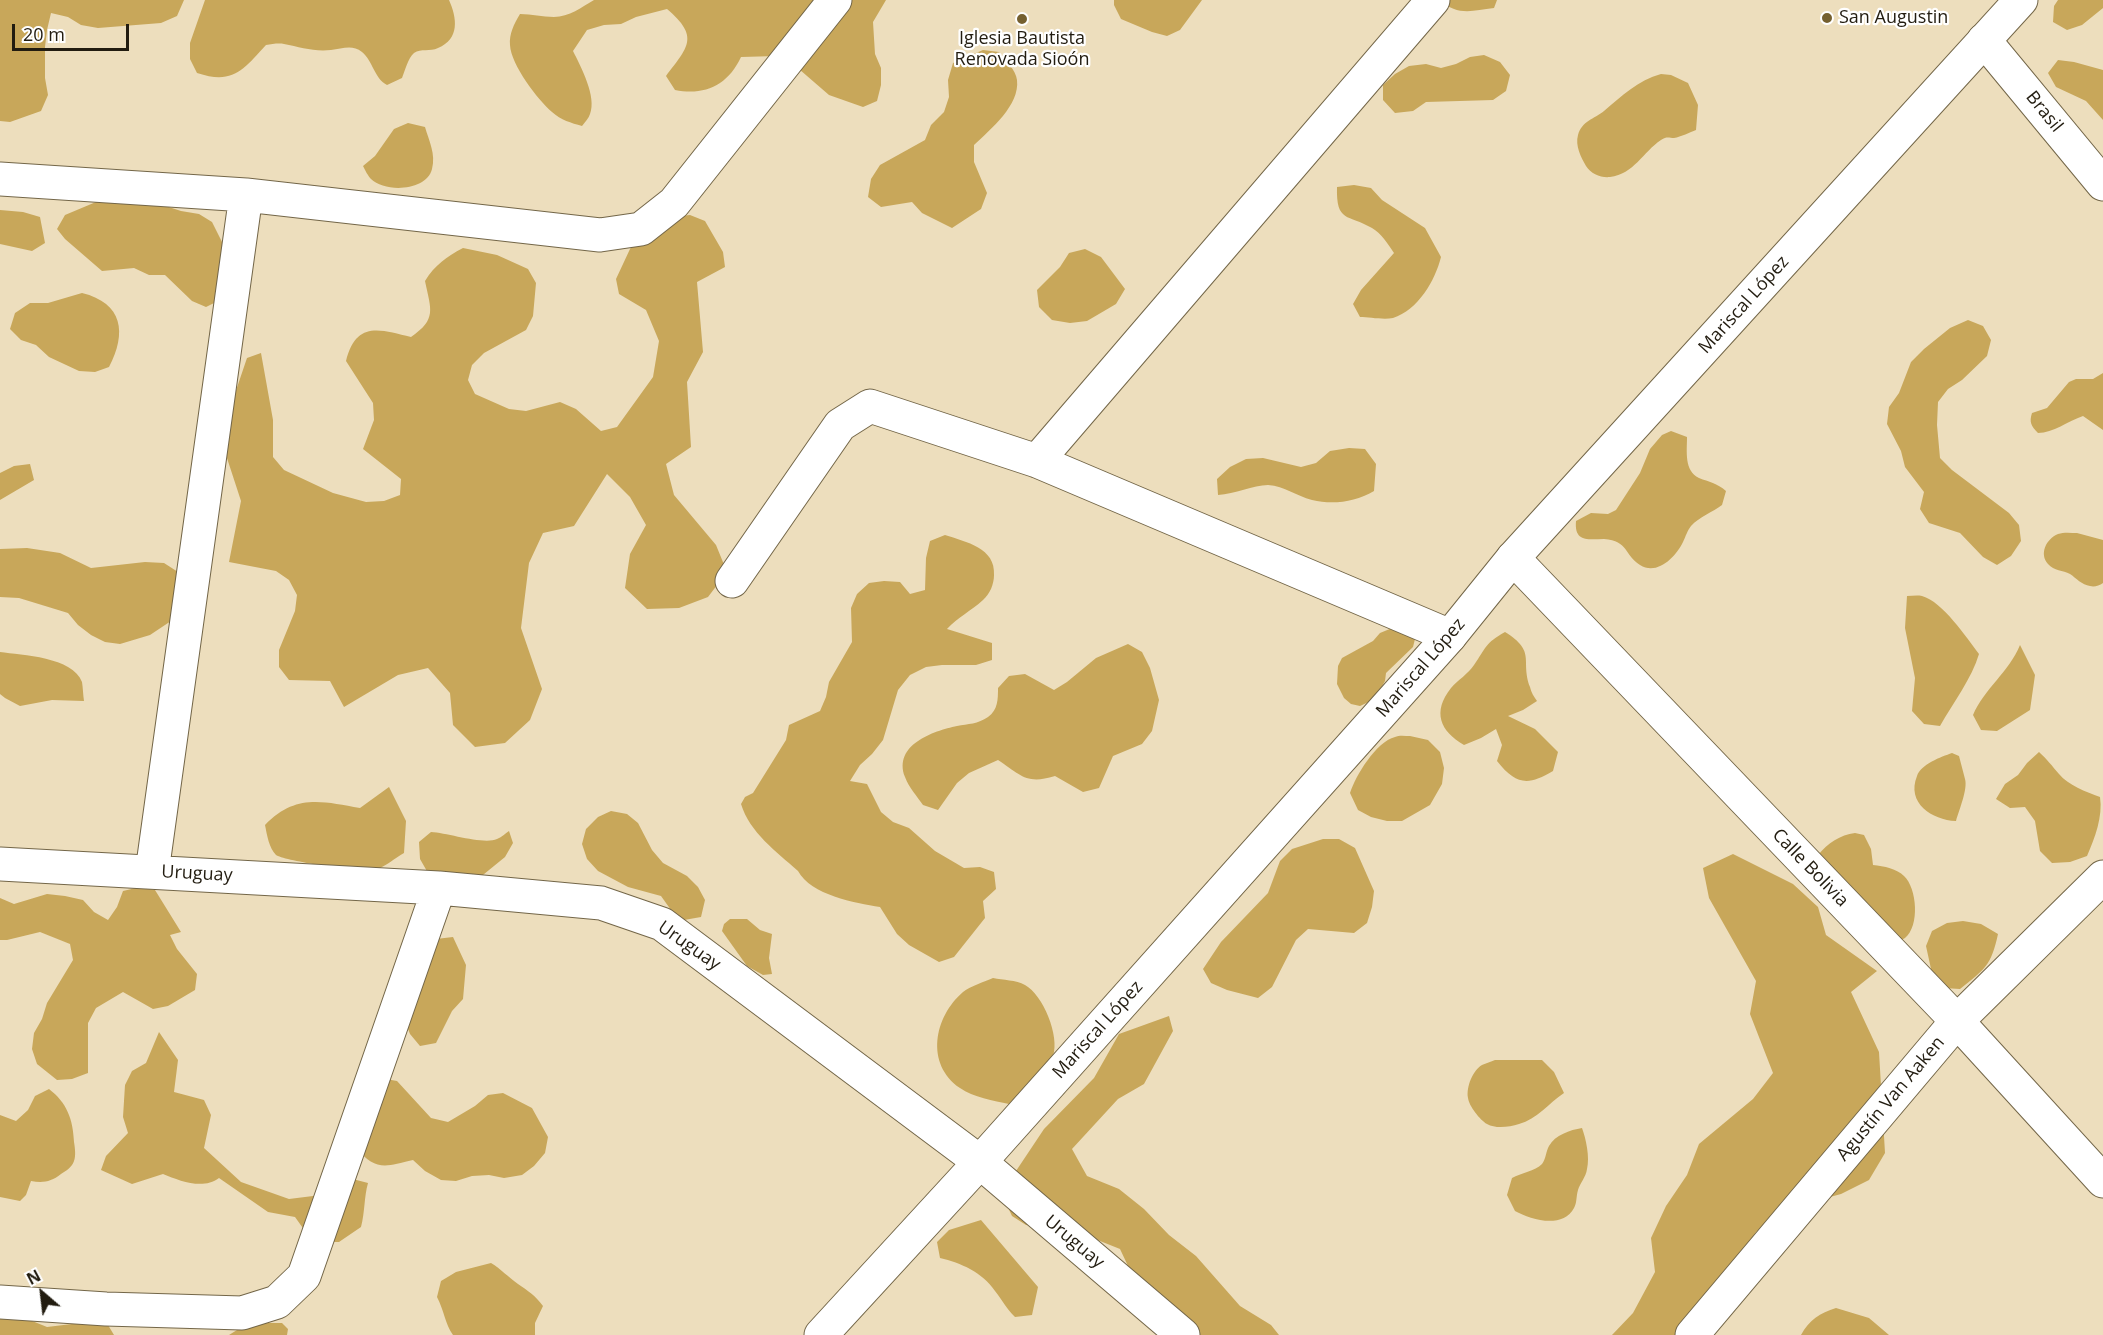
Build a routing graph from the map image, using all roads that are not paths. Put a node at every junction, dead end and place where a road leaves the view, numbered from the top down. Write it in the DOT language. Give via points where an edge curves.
graph roads {
  1 [pos="835,0"];
  2 [pos="1433,0"];
  3 [pos="2021,0"];
  4 [pos="1984,40"];
  5 [pos="0,179"];
  6 [pos="2103,184"];
  7 [pos="246,195"];
  8 [pos="1037,461"];
  9 [pos="1513,558"];
  10 [pos="732,581"];
  11 [pos="1450,636"];
  12 [pos="0,864"];
  13 [pos="152,872"];
  14 [pos="2103,877"];
  15 [pos="439,888"];
  16 [pos="1957,1021"];
  17 [pos="980,1162"];
  18 [pos="2103,1181"];
  19 [pos="0,1302"];
  20 [pos="821,1335"];
  21 [pos="1183,1335"];
  22 [pos="1692,1335"];
  1 -- 7 [label="street" via="674,203 641,229 600,235"];
  2 -- 8 [label="street"];
  3 -- 4 [label="street, Mariscal López"];
  4 -- 6 [label="street, Brasil"];
  4 -- 9 [label="street, Mariscal López"];
  5 -- 7 [label="street"];
  7 -- 13 [label="street"];
  8 -- 10 [label="street" via="870,406 840,425"];
  8 -- 11 [label="street"];
  9 -- 11 [label="street, Mariscal López"];
  9 -- 16 [label="street, Calle Bolivia"];
  11 -- 17 [label="street, Mariscal López"];
  12 -- 13 [label="street, Uruguay"];
  13 -- 15 [label="street, Uruguay"];
  14 -- 16 [label="street, Agustín Van Aaken"];
  15 -- 17 [label="street, Uruguay" via="602,903 662,924"];
  15 -- 19 [label="street" via="304,1276 277,1302 242,1313"];
  16 -- 18 [label="street, Calle Bolivia"];
  16 -- 22 [label="street, Agustín Van Aaken"];
  17 -- 20 [label="street, Mariscal López"];
  17 -- 21 [label="street, Uruguay"];
}
